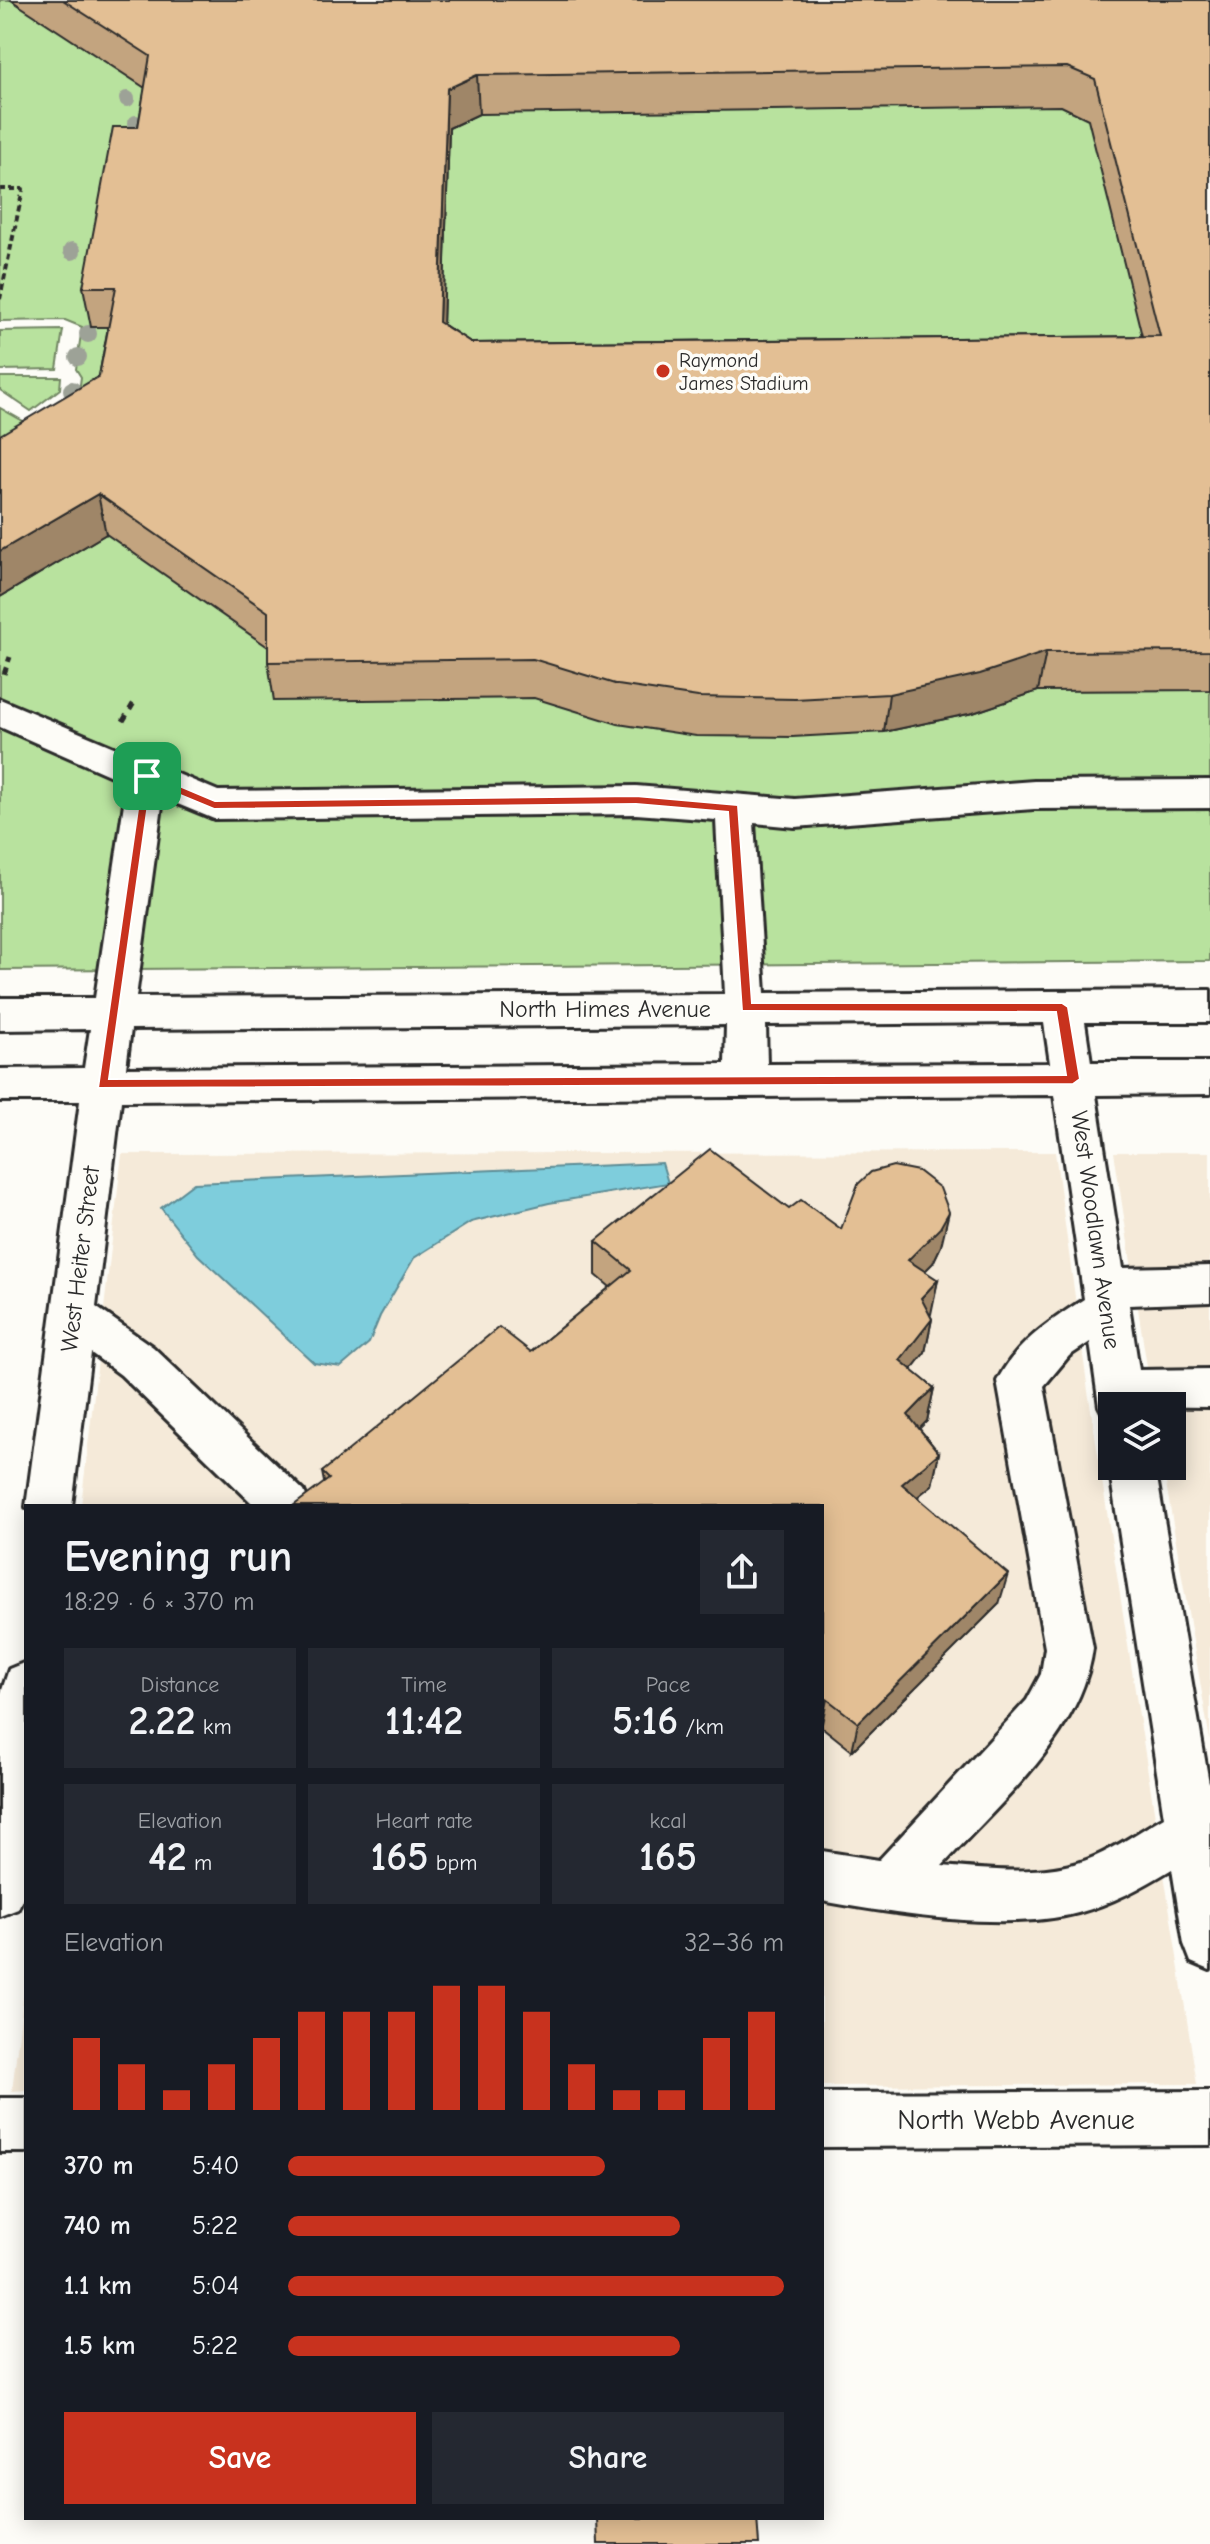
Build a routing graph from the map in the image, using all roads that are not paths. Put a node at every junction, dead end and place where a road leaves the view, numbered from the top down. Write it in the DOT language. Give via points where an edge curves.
graph roads {
  1 [pos="0,712"];
  2 [pos="147,776"];
  3 [pos="1210,794"];
  4 [pos="734,808"];
  5 [pos="1210,1006"];
  6 [pos="1062,1007"];
  7 [pos="746,1008"];
  8 [pos="112,1013"];
  9 [pos="0,1014"];
  10 [pos="1210,1078"];
  11 [pos="1073,1079"];
  12 [pos="746,1083"];
  13 [pos="103,1084"];
  14 [pos="0,1085"];
  15 [pos="1210,1284"];
  16 [pos="1106,1297"];
  17 [pos="73,1315"];
  18 [pos="1210,1388"];
  19 [pos="1120,1392"];
  20 [pos="1174,1392"];
  21 [pos="1134,1480"];
  22 [pos="49,1504"];
  23 [pos="285,1504"];
  24 [pos="24,1701"];
  25 [pos="1190,1830"];
  26 [pos="824,1876"];
  27 [pos="887,1889"];
  28 [pos="0,1891"];
  29 [pos="1210,1944"];
  30 [pos="1210,2118"];
  31 [pos="824,2120"];
  32 [pos="0,2125"];
  33 [pos="24,2125"];
  1 -- 2 [label="street"];
  2 -- 4 [label="street" via="214,805 636,800"];
  2 -- 8 [label="street, West Heiter Street"];
  3 -- 4 [label="street" via="1034,795 795,813"];
  4 -- 7 [label="street"];
  5 -- 6 [label="street, North Himes Avenue"];
  6 -- 7 [label="street, North Himes Avenue"];
  6 -- 11 [label="street, West Woodlawn Avenue"];
  7 -- 8 [label="street, North Himes Avenue"];
  7 -- 12 [label="street"];
  8 -- 9 [label="street, North Himes Avenue"];
  8 -- 13 [label="street, West Heiter Street"];
  10 -- 11 [label="street"];
  11 -- 12 [label="street"];
  11 -- 16 [label="street, West Woodlawn Avenue"];
  12 -- 13 [label="street"];
  13 -- 14 [label="street"];
  13 -- 17 [label="street, West Heiter Street"];
  15 -- 16 [label="street"];
  16 -- 19 [label="street, West Woodlawn Avenue"];
  16 -- 27 [label="street" via="1053,1343 1020,1381 1069,1648 1065,1678 1045,1716"];
  17 -- 22 [label="street, West Heiter Street"];
  17 -- 23 [label="street" via="137,1361"];
  18 -- 20 [label="street"];
  21 -- 25 [label="street"];
  24 -- 28 [label="street"];
  25 -- 27 [label="street" via="1099,1882 1058,1893"];
  25 -- 29 [label="street"];
  26 -- 27 [label="street"];
  30 -- 31 [label="street, North Webb Avenue"];
  32 -- 33 [label="street"];
}
